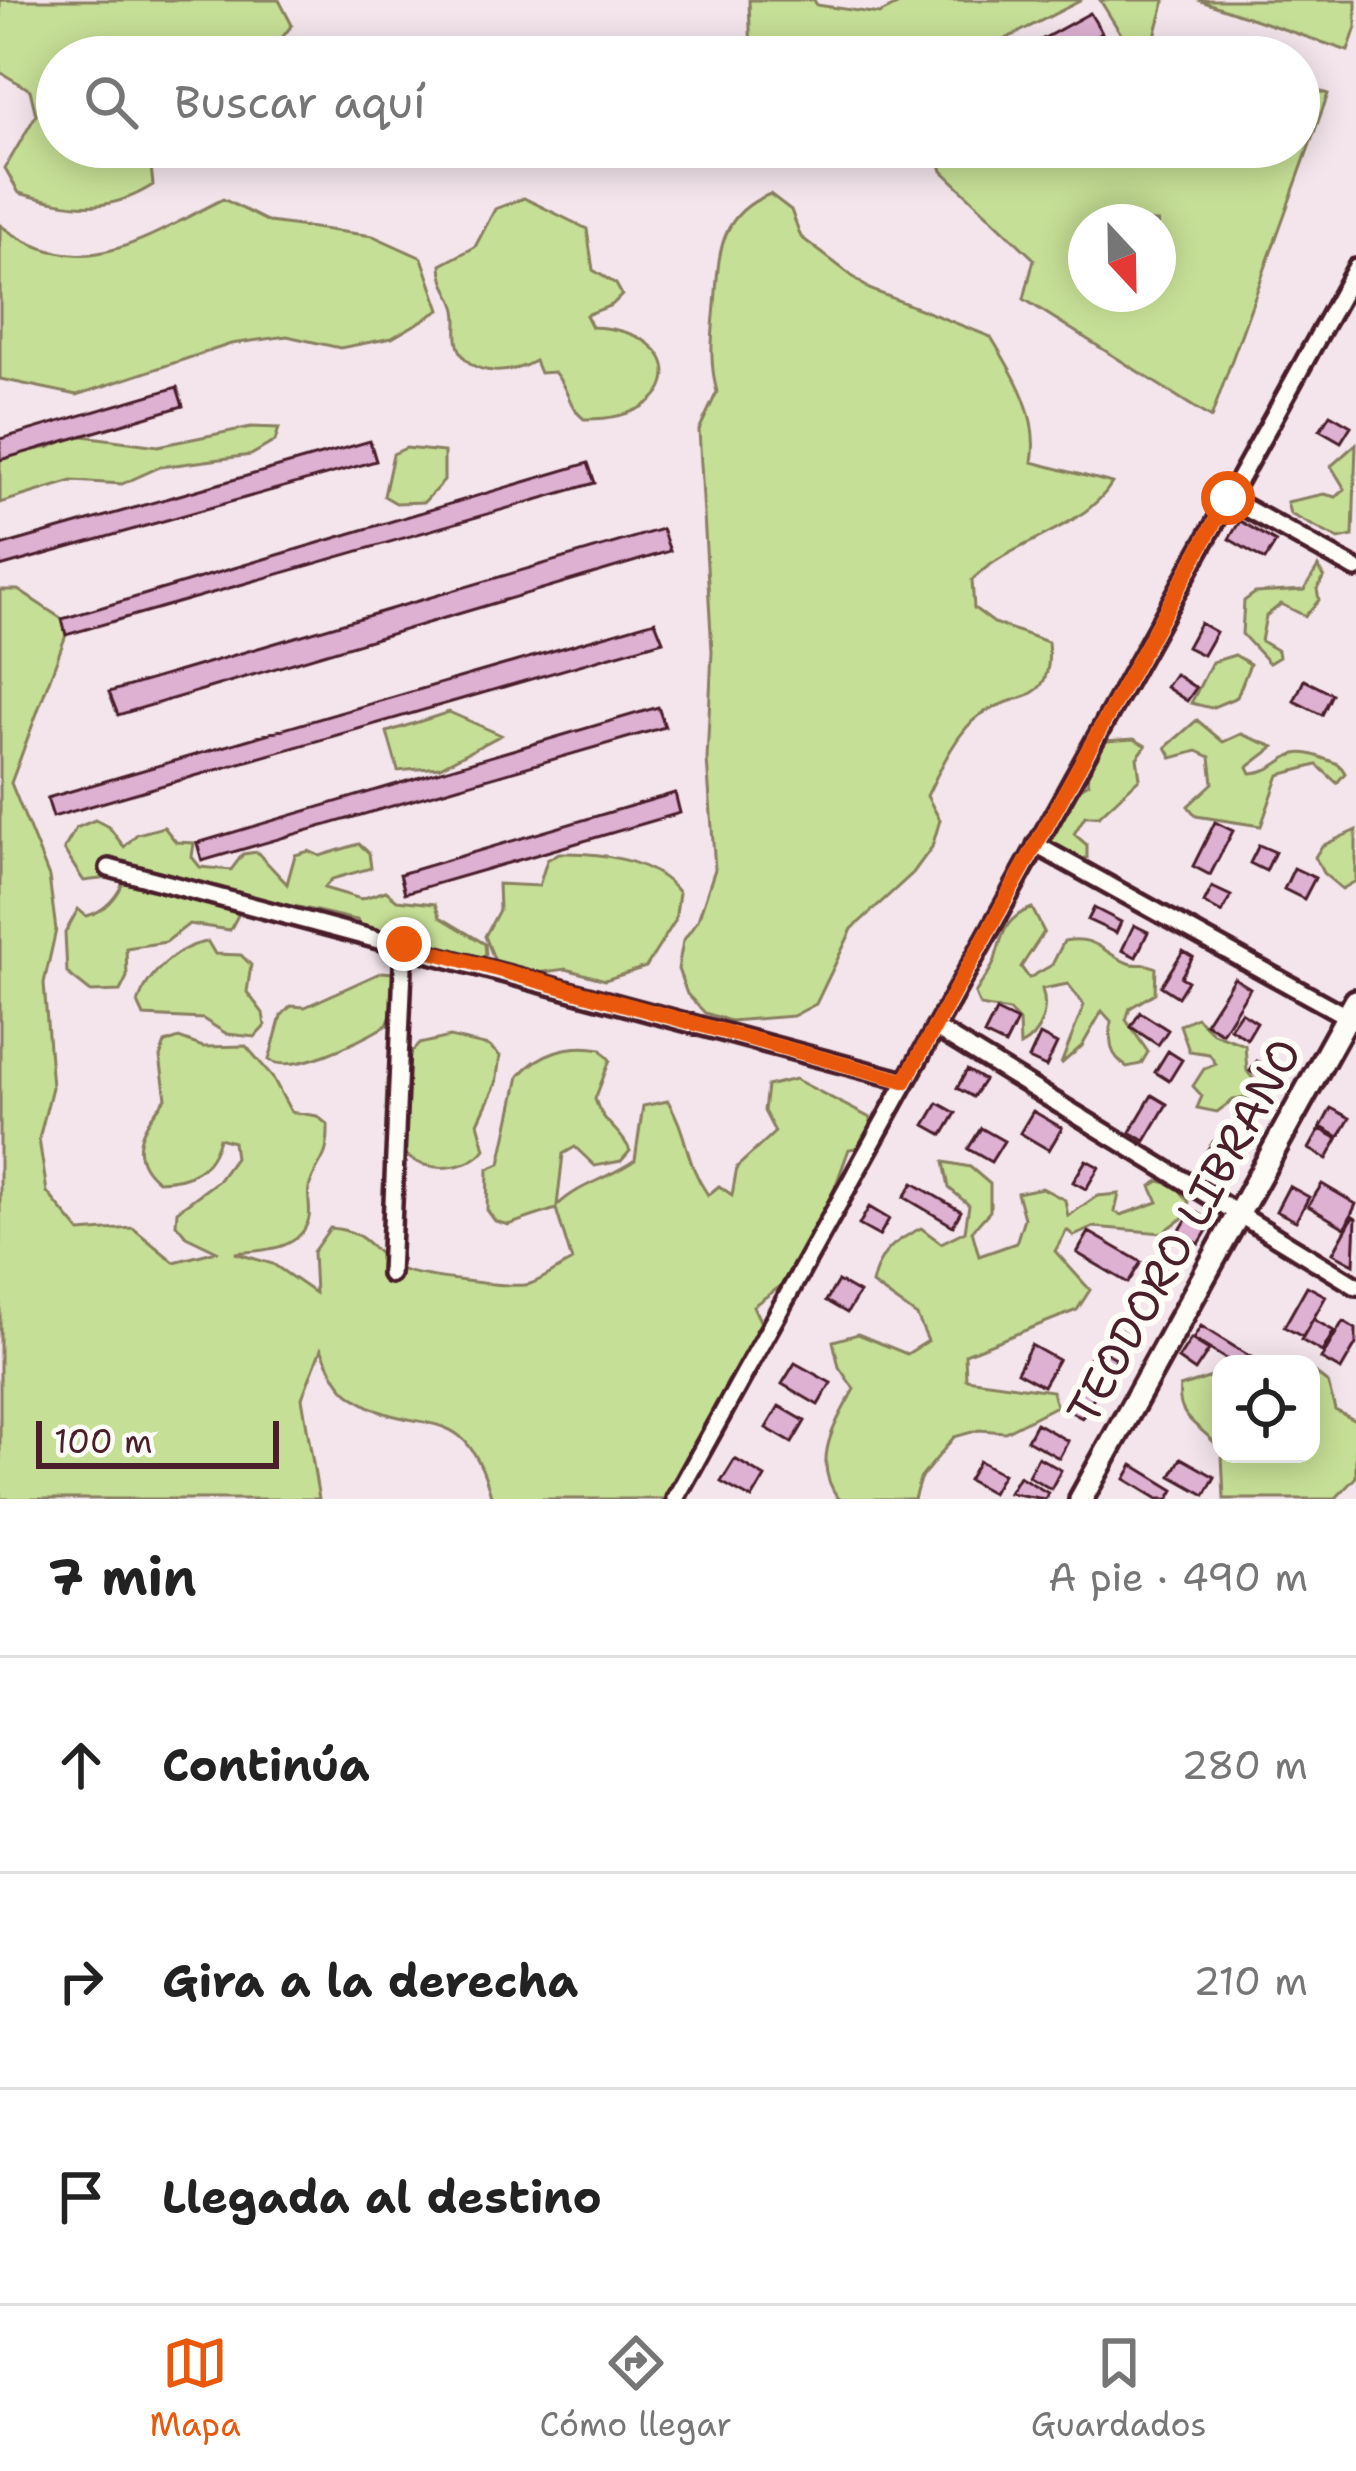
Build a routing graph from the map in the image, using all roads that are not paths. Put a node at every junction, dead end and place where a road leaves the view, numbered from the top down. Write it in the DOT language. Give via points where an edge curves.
graph roads {
  1 [pos="1356,268"];
  2 [pos="1228,498"];
  3 [pos="1356,569"];
  4 [pos="1036,845"];
  5 [pos="109,868"];
  6 [pos="404,944"];
  7 [pos="1353,1013"];
  8 [pos="935,1028"];
  9 [pos="905,1081"];
  10 [pos="1238,1216"];
  11 [pos="389,1274"];
  12 [pos="1356,1286"];
  13 [pos="675,1499"];
  14 [pos="1081,1499"];
  1 -- 2 [label="street"];
  2 -- 3 [label="street"];
  2 -- 4 [label="street"];
  4 -- 7 [label="street"];
  4 -- 8 [label="street"];
  5 -- 6 [label="street"];
  6 -- 9 [label="street"];
  6 -- 11 [label="street"];
  7 -- 10 [label="main road, TEODORO LIBRANO"];
  8 -- 9 [label="street"];
  8 -- 10 [label="street"];
  9 -- 13 [label="street"];
  10 -- 12 [label="street"];
  10 -- 14 [label="main road, TEODORO LIBRANO"];
}
